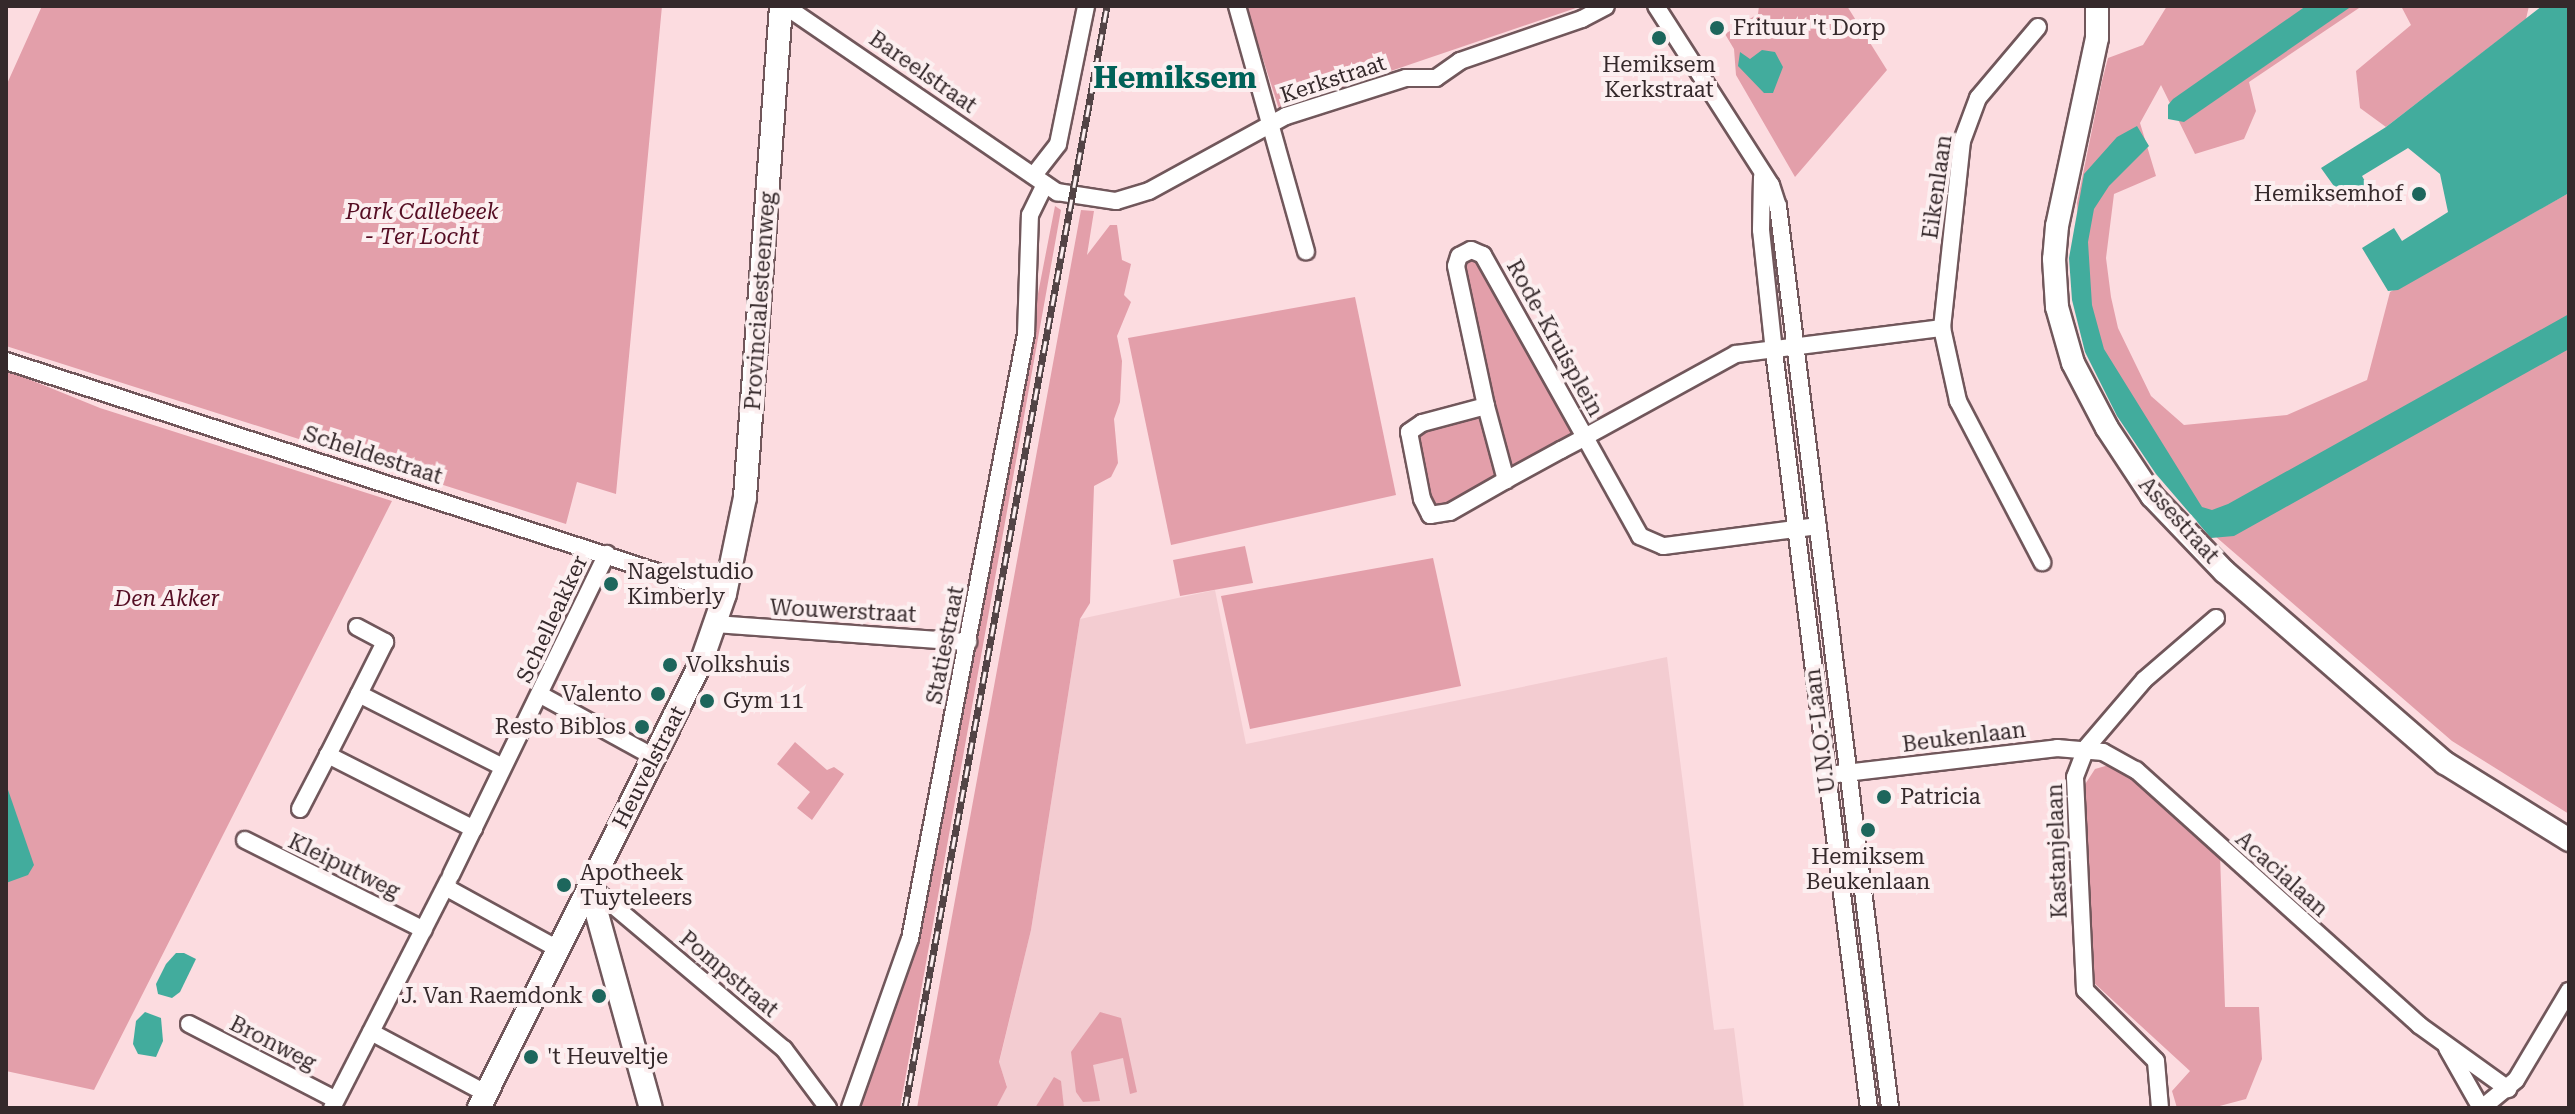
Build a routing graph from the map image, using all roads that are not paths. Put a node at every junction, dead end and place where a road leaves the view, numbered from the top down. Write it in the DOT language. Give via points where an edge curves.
graph roads {
  1 [pos="783,6"];
  2 [pos="1086,6"];
  3 [pos="1237,6"];
  4 [pos="1606,6"];
  5 [pos="1656,6"];
  6 [pos="2097,6"];
  7 [pos="2038,27"];
  8 [pos="1273,122"];
  9 [pos="1760,168"];
  10 [pos="1039,179"];
  11 [pos="1306,251"];
  12 [pos="1942,328"];
  13 [pos="1794,348"];
  14 [pos="1774,351"];
  15 [pos="6,361"];
  16 [pos="1486,406"];
  17 [pos="1585,437"];
  18 [pos="1506,480"];
  19 [pos="1818,526"];
  20 [pos="1798,529"];
  21 [pos="607,554"];
  22 [pos="2042,562"];
  23 [pos="725,594"];
  24 [pos="2216,618"];
  25 [pos="716,624"];
  26 [pos="357,627"];
  27 [pos="968,642"];
  28 [pos="359,694"];
  29 [pos="541,695"];
  30 [pos="2086,748"];
  31 [pos="328,755"];
  32 [pos="654,757"];
  33 [pos="503,767"];
  34 [pos="1848,773"];
  35 [pos="1827,775"];
  36 [pos="300,809"];
  37 [pos="474,829"];
  38 [pos="245,840"];
  39 [pos="2569,840"];
  40 [pos="449,881"];
  41 [pos="589,885"];
  42 [pos="424,930"];
  43 [pos="556,948"];
  44 [pos="2569,991"];
  45 [pos="189,1024"];
  46 [pos="371,1032"];
  47 [pos="2444,1043"];
  48 [pos="2508,1089"];
  49 [pos="483,1101"];
  50 [pos="334,1104"];
  51 [pos="651,1108"];
  52 [pos="828,1108"];
  53 [pos="850,1108"];
  54 [pos="1869,1108"];
  55 [pos="1890,1108"];
  56 [pos="2160,1108"];
  57 [pos="2482,1108"];
  1 -- 10 [label="street, Bareelstraat"];
  1 -- 23 [label="street, Provincialesteenweg" via="748,468"];
  2 -- 10 [label="street, Statiestraat" via="1058,144"];
  3 -- 8 [label="street"];
  4 -- 8 [label="street, Kerkstraat" via="1460,61 1436,78 1406,78"];
  5 -- 9 [label="street, U.N.O.-Laan"];
  6 -- 39 [label="street, Assestraat" via="2097,38 2054,259 2057,307 2073,363 2107,428 2152,496 2225,572 2445,763"];
  7 -- 12 [label="street, Eikenlaan" via="1978,98 1962,141"];
  8 -- 10 [label="street, Kerkstraat" via="1133,198 1079,198"];
  8 -- 11 [label="street"];
  9 -- 13 [label="street, U.N.O.-Laan" via="1778,206"];
  9 -- 14 [label="street, U.N.O.-Laan"];
  10 -- 27 [label="street, Statiestraat" via="1030,215 1026,334"];
  12 -- 13 [label="street"];
  12 -- 22 [label="street, Eikenlaan" via="1958,401"];
  13 -- 14 [label="street"];
  13 -- 19 [label="street, U.N.O.-Laan"];
  14 -- 17 [label="street" via="1736,354"];
  14 -- 20 [label="street, U.N.O.-Laan"];
  15 -- 21 [label="street, Scheldestraat"];
  16 -- 17 [label="street, Rode-Kruisplein" via="1456,266 1459,256 1471,250 1483,255"];
  16 -- 18 [label="street, Rode-Kruisplein"];
  16 -- 18 [label="street, Rode-Kruisplein" via="1422,423 1409,432 1422,499 1430,515 1440,516"];
  17 -- 18 [label="street, Rode-Kruisplein"];
  17 -- 20 [label="street" via="1640,536 1653,546"];
  19 -- 20 [label="street"];
  19 -- 34 [label="street, U.N.O.-Laan"];
  20 -- 35 [label="street, U.N.O.-Laan"];
  21 -- 23 [label="street, Scheldestraat"];
  21 -- 29 [label="street, Schelleakker"];
  23 -- 25 [label="street, Heuvelstraat"];
  24 -- 30 [label="street, Kastanjelaan" via="2144,680"];
  25 -- 27 [label="street, Wouwerstraat"];
  25 -- 32 [label="street, Heuvelstraat"];
  26 -- 28 [label="street" via="385,642"];
  27 -- 53 [label="street, Statiestraat" via="910,939"];
  28 -- 31 [label="street"];
  28 -- 33 [label="street"];
  29 -- 32 [label="street"];
  29 -- 33 [label="street, Schelleakker"];
  30 -- 34 [label="street, Beukenlaan"];
  30 -- 47 [label="street, Acacialaan" via="2136,770"];
  30 -- 56 [label="street, Kastanjelaan" via="2075,777 2085,990 2156,1061"];
  31 -- 36 [label="street"];
  31 -- 37 [label="street"];
  32 -- 41 [label="street, Heuvelstraat"];
  33 -- 37 [label="street, Schelleakker"];
  34 -- 35 [label="street, Beukenlaan"];
  34 -- 55 [label="street, U.N.O.-Laan"];
  35 -- 54 [label="street, U.N.O.-Laan"];
  37 -- 40 [label="street, Schelleakker"];
  38 -- 42 [label="street, Kleiputweg"];
  40 -- 42 [label="street, Schelleakker"];
  40 -- 43 [label="street"];
  41 -- 43 [label="street, Heuvelstraat"];
  41 -- 51 [label="street"];
  41 -- 52 [label="street, Pompstraat" via="784,1049"];
  42 -- 46 [label="street, Schelleakker"];
  43 -- 49 [label="street, Heuvelstraat"];
  44 -- 48 [label="street"];
  45 -- 50 [label="street, Bronweg"];
  46 -- 49 [label="street"];
  46 -- 50 [label="street, Schelleakker"];
  47 -- 48 [label="street, Acacialaan"];
  47 -- 57 [label="street, Acacialaan"];
  48 -- 57 [label="street"];
}
